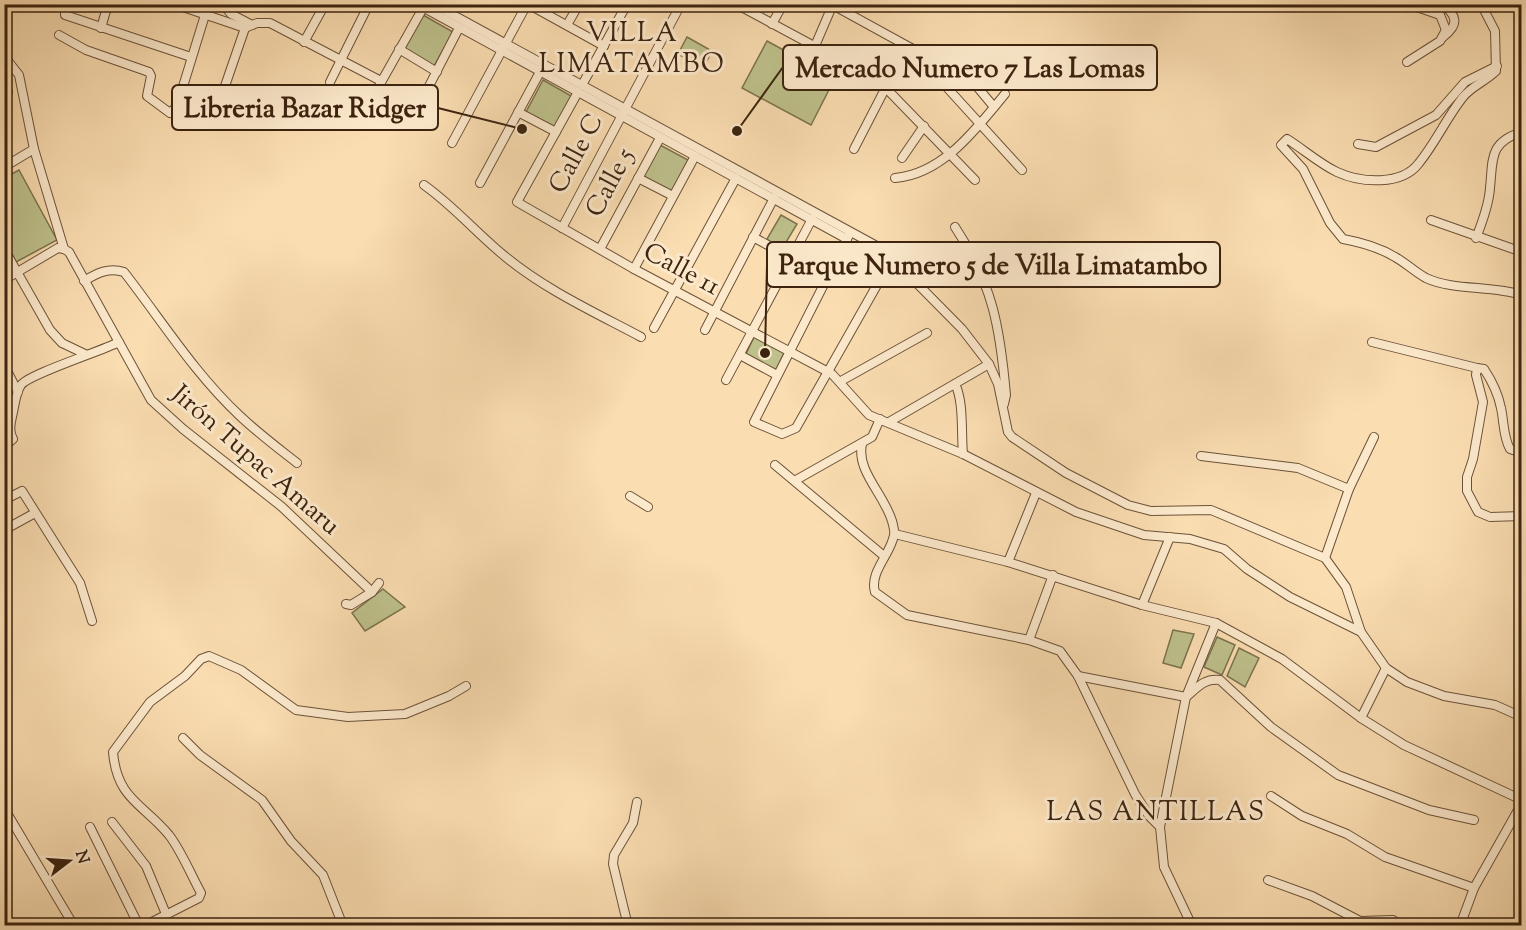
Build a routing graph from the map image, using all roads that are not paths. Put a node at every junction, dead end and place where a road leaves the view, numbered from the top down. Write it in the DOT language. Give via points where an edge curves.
graph roads {
  1 [pos="108,4"];
  2 [pos="174,4"];
  3 [pos="223,4"];
  4 [pos="325,4"];
  5 [pos="369,4"];
  6 [pos="434,4"];
  7 [pos="528,4"];
  8 [pos="579,4"];
  9 [pos="627,4"];
  10 [pos="681,4"];
  11 [pos="736,4"];
  12 [pos="783,4"];
  13 [pos="1408,4"];
  14 [pos="1441,4"];
  15 [pos="1481,4"];
  16 [pos="832,5"];
  17 [pos="420,6"];
  18 [pos="64,7"];
  19 [pos="196,8"];
  20 [pos="205,15"];
  21 [pos="772,24"];
  22 [pos="567,25"];
  23 [pos="249,26"];
  24 [pos="101,28"];
  25 [pos="459,28"];
  26 [pos="59,35"];
  27 [pos="1443,38"];
  28 [pos="304,42"];
  29 [pos="604,46"];
  30 [pos="814,46"];
  31 [pos="504,48"];
  32 [pos="911,48"];
  33 [pos="399,49"];
  34 [pos="4,56"];
  35 [pos="191,57"];
  36 [pos="954,59"];
  37 [pos="339,60"];
  38 [pos="1407,62"];
  39 [pos="1497,66"];
  40 [pos="437,72"];
  41 [pos="540,72"];
  42 [pos="381,81"];
  43 [pos="330,82"];
  44 [pos="886,87"];
  45 [pos="580,89"];
  46 [pos="375,93"];
  47 [pos="1005,94"];
  48 [pos="316,97"];
  49 [pos="177,106"];
  50 [pos="994,107"];
  51 [pos="342,109"];
  52 [pos="518,111"];
  53 [pos="623,112"];
  54 [pos="412,119"];
  55 [pos="979,124"];
  56 [pos="924,126"];
  57 [pos="555,132"];
  58 [pos="1521,132"];
  59 [pos="660,138"];
  60 [pos="452,143"];
  61 [pos="1358,144"];
  62 [pos="34,149"];
  63 [pos="854,149"];
  64 [pos="950,154"];
  65 [pos="694,156"];
  66 [pos="902,158"];
  67 [pos="4,167"];
  68 [pos="1022,170"];
  69 [pos="638,178"];
  70 [pos="736,178"];
  71 [pos="895,178"];
  72 [pos="975,180"];
  73 [pos="480,183"];
  74 [pos="424,185"];
  75 [pos="674,196"];
  76 [pos="774,198"];
  77 [pos="812,219"];
  78 [pos="1431,220"];
  79 [pos="955,227"];
  80 [pos="562,228"];
  81 [pos="849,236"];
  82 [pos="753,237"];
  83 [pos="1476,238"];
  84 [pos="4,249"];
  85 [pos="64,249"];
  86 [pos="600,249"];
  87 [pos="1521,252"];
  88 [pos="791,258"];
  89 [pos="634,269"];
  90 [pos="18,272"];
  91 [pos="826,277"];
  92 [pos="4,280"];
  93 [pos="84,281"];
  94 [pos="877,285"];
  95 [pos="674,290"];
  96 [pos="1521,295"];
  97 [pos="714,312"];
  98 [pos="654,328"];
  99 [pos="705,330"];
  100 [pos="752,332"];
  101 [pos="927,333"];
  102 [pos="641,337"];
  103 [pos="119,342"];
  104 [pos="1372,342"];
  105 [pos="789,351"];
  106 [pos="85,354"];
  107 [pos="740,355"];
  108 [pos="989,364"];
  109 [pos="4,365"];
  110 [pos="1478,368"];
  111 [pos="827,371"];
  112 [pos="777,375"];
  113 [pos="726,381"];
  114 [pos="841,381"];
  115 [pos="955,384"];
  116 [pos="18,392"];
  117 [pos="1003,407"];
  118 [pos="885,421"];
  119 [pos="1374,437"];
  120 [pos="862,444"];
  121 [pos="4,447"];
  122 [pos="1521,453"];
  123 [pos="963,454"];
  124 [pos="1201,456"];
  125 [pos="297,464"];
  126 [pos="775,465"];
  127 [pos="796,480"];
  128 [pos="1349,489"];
  129 [pos="1036,493"];
  130 [pos="630,496"];
  131 [pos="4,500"];
  132 [pos="648,507"];
  133 [pos="35,513"];
  134 [pos="1521,516"];
  135 [pos="4,530"];
  136 [pos="895,534"];
  137 [pos="1170,537"];
  138 [pos="884,556"];
  139 [pos="1325,558"];
  140 [pos="1008,562"];
  141 [pos="1053,575"];
  142 [pos="379,583"];
  143 [pos="372,592"];
  144 [pos="346,603"];
  145 [pos="1142,605"];
  146 [pos="92,621"];
  147 [pos="1216,623"];
  148 [pos="1362,632"];
  149 [pos="1029,640"];
  150 [pos="1386,668"];
  151 [pos="1078,676"];
  152 [pos="466,686"];
  153 [pos="1186,697"];
  154 [pos="1521,717"];
  155 [pos="1361,718"];
  156 [pos="183,738"];
  157 [pos="1271,796"];
  158 [pos="637,802"];
  159 [pos="1521,802"];
  160 [pos="4,808"];
  161 [pos="1474,820"];
  162 [pos="112,822"];
  163 [pos="90,827"];
  164 [pos="1160,827"];
  165 [pos="1268,880"];
  166 [pos="1474,888"];
  167 [pos="166,914"];
  168 [pos="4,917"];
  169 [pos="9,926"];
  170 [pos="74,926"];
  171 [pos="139,926"];
  172 [pos="144,926"];
  173 [pos="341,926"];
  174 [pos="628,926"];
  175 [pos="1192,926"];
  176 [pos="1401,926"];
  177 [pos="1460,926"];
  1 -- 24 [label="street"];
  2 -- 19 [label="street"];
  3 -- 23 [label="street"];
  4 -- 28 [label="street"];
  5 -- 37 [label="street"];
  6 -- 31 [label="street"];
  7 -- 22 [label="street"];
  7 -- 31 [label="street"];
  8 -- 22 [label="street"];
  9 -- 29 [label="street"];
  10 -- 53 [label="street, Calle C"];
  11 -- 21 [label="street"];
  12 -- 21 [label="street"];
  13 -- 27 [label="street" via="1440,15 1446,26"];
  14 -- 27 [label="street" via="1452,12 1455,22 1454,29"];
  15 -- 39 [label="street" via="1495,31"];
  16 -- 30 [label="street"];
  16 -- 32 [label="street"];
  17 -- 25 [label="street"];
  17 -- 33 [label="street"];
  18 -- 24 [label="street" via="65,15"];
  19 -- 20 [label="street"];
  20 -- 23 [label="street"];
  20 -- 35 [label="street"];
  21 -- 30 [label="street"];
  22 -- 29 [label="street"];
  23 -- 28 [label="street" via="270,23"];
  23 -- 49 [label="street" via="215,115 210,118"];
  24 -- 35 [label="street"];
  25 -- 31 [label="street"];
  25 -- 40 [label="street"];
  26 -- 49 [label="street" via="86,50 149,72 147,96 170,113"];
  27 -- 38 [label="street"];
  28 -- 37 [label="street"];
  29 -- 45 [label="street"];
  30 -- 44 [label="street"];
  31 -- 41 [label="street"];
  31 -- 45 [label="street"];
  31 -- 60 [label="street"];
  32 -- 44 [label="street"];
  32 -- 55 [label="street"];
  33 -- 40 [label="street"];
  33 -- 42 [label="street"];
  34 -- 62 [label="street, Jirón Tupac Amaru" via="19,75"];
  35 -- 49 [label="street"];
  36 -- 50 [label="street"];
  37 -- 42 [label="street"];
  37 -- 43 [label="street"];
  39 -- 61 [label="street" via="1465,82 1436,115 1376,147"];
  39 -- 96 [label="street" via="1463,98 1418,165 1396,178 1356,177 1337,172 1287,139 1281,145 1303,169 1330,223 1343,239 1393,256 1426,278"];
  40 -- 54 [label="street"];
  41 -- 45 [label="street"];
  41 -- 52 [label="street"];
  42 -- 46 [label="street"];
  44 -- 56 [label="street"];
  44 -- 63 [label="street"];
  45 -- 53 [label="street"];
  45 -- 57 [label="street"];
  47 -- 50 [label="street"];
  48 -- 51 [label="street"];
  50 -- 55 [label="street"];
  52 -- 57 [label="street"];
  52 -- 73 [label="street"];
  53 -- 59 [label="street"];
  53 -- 80 [label="street, Calle C"];
  53 -- 81 [label="street"];
  55 -- 64 [label="street"];
  55 -- 68 [label="street"];
  56 -- 64 [label="street"];
  56 -- 66 [label="street"];
  57 -- 80 [label="street, Calle 11" via="517,202"];
  58 -- 83 [label="street" via="1506,138 1495,151 1490,189"];
  59 -- 65 [label="street"];
  59 -- 69 [label="street, Calle 5"];
  62 -- 67 [label="street"];
  62 -- 85 [label="street, Jirón Tupac Amaru"];
  64 -- 71 [label="street" via="927,170"];
  64 -- 72 [label="street"];
  65 -- 70 [label="street"];
  65 -- 75 [label="street"];
  69 -- 75 [label="street"];
  69 -- 86 [label="street, Calle 5"];
  70 -- 76 [label="street"];
  70 -- 95 [label="street"];
  74 -- 102 [label="street" via="524,270"];
  75 -- 89 [label="street"];
  76 -- 77 [label="street"];
  76 -- 82 [label="street"];
  77 -- 81 [label="street"];
  77 -- 88 [label="street"];
  78 -- 83 [label="street"];
  79 -- 117 [label="street" via="977,261 993,304 1001,336 1006,395"];
  80 -- 86 [label="street, Calle 11"];
  81 -- 91 [label="street"];
  81 -- 108 [label="street" via="884,250 962,329"];
  82 -- 88 [label="street"];
  82 -- 97 [label="street"];
  83 -- 87 [label="street"];
  84 -- 90 [label="street"];
  85 -- 90 [label="street" via="58,248"];
  85 -- 93 [label="street, Jirón Tupac Amaru"];
  86 -- 89 [label="street, Calle 11"];
  88 -- 91 [label="street"];
  88 -- 100 [label="street"];
  89 -- 95 [label="street, Calle 11"];
  90 -- 92 [label="street"];
  90 -- 106 [label="street" via="50,330 62,343"];
  91 -- 105 [label="street"];
  93 -- 103 [label="street, Jirón Tupac Amaru"];
  93 -- 125 [label="street" via="100,272 124,272 173,340 222,397"];
  94 -- 111 [label="street"];
  95 -- 97 [label="street, Calle 11"];
  95 -- 98 [label="street"];
  97 -- 99 [label="street"];
  97 -- 100 [label="street, Calle 11"];
  100 -- 105 [label="street, Calle 11"];
  100 -- 107 [label="street"];
  101 -- 114 [label="street"];
  103 -- 106 [label="street" via="96,354"];
  103 -- 143 [label="street, Jirón Tupac Amaru" via="158,407 282,507"];
  104 -- 110 [label="street"];
  105 -- 111 [label="street, Calle 11"];
  105 -- 112 [label="street"];
  106 -- 116 [label="street" via="27,380"];
  107 -- 112 [label="street"];
  107 -- 113 [label="street"];
  108 -- 115 [label="street"];
  108 -- 117 [label="street"];
  109 -- 116 [label="street"];
  110 -- 122 [label="street" via="1484,369 1493,383 1510,450"];
  110 -- 134 [label="street" via="1483,402 1467,491 1478,512 1490,517"];
  111 -- 112 [label="street" via="796,428 782,434 754,422"];
  111 -- 114 [label="street, Calle 11"];
  114 -- 118 [label="street, Calle 11" via="869,415"];
  115 -- 118 [label="street"];
  115 -- 123 [label="street" via="961,401"];
  116 -- 121 [label="street" via="9,432 13,439"];
  117 -- 139 [label="street" via="1008,432 1024,447 1128,505 1151,511 1211,510"];
  118 -- 120 [label="street"];
  118 -- 123 [label="street, Calle 11"];
  119 -- 128 [label="street"];
  120 -- 127 [label="street"];
  120 -- 136 [label="street" via="861,460 887,504"];
  123 -- 129 [label="street, Calle 11"];
  124 -- 128 [label="street" via="1298,468"];
  126 -- 127 [label="street"];
  127 -- 138 [label="street"];
  128 -- 139 [label="street"];
  129 -- 137 [label="street, Calle 11" via="1144,536"];
  129 -- 140 [label="street"];
  130 -- 132 [label="street"];
  131 -- 133 [label="street" via="20,491"];
  133 -- 135 [label="street"];
  133 -- 146 [label="street" via="80,583"];
  136 -- 138 [label="street"];
  136 -- 140 [label="street"];
  137 -- 145 [label="street"];
  137 -- 148 [label="street, Calle 11" via="1224,549 1290,597"];
  138 -- 149 [label="street" via="873,586 875,592 907,615"];
  139 -- 148 [label="street" via="1346,586"];
  140 -- 141 [label="street"];
  141 -- 145 [label="street"];
  141 -- 149 [label="street"];
  142 -- 143 [label="street"];
  143 -- 144 [label="street" via="351,605"];
  145 -- 147 [label="street"];
  147 -- 153 [label="street"];
  147 -- 155 [label="street" via="1282,659"];
  148 -- 150 [label="street"];
  149 -- 151 [label="street" via="1060,651"];
  150 -- 154 [label="street" via="1426,691 1496,705"];
  150 -- 155 [label="street"];
  151 -- 153 [label="street"];
  151 -- 164 [label="street" via="1135,794"];
  152 -- 167 [label="street" via="405,714 348,717 296,710 242,670 209,656 201,659 142,710 113,752 124,791 169,835 201,893 199,898"];
  153 -- 161 [label="street" via="1203,682 1220,680 1271,728 1338,775 1429,810"];
  153 -- 164 [label="street"];
  155 -- 159 [label="street" via="1444,766"];
  156 -- 173 [label="street" via="262,800 291,841 323,874"];
  157 -- 166 [label="street" via="1293,812 1347,834 1386,857"];
  158 -- 174 [label="street" via="633,823 614,855 613,864"];
  159 -- 166 [label="street"];
  160 -- 170 [label="street"];
  162 -- 167 [label="street" via="146,866"];
  163 -- 171 [label="street"];
  164 -- 175 [label="street" via="1164,867"];
  165 -- 176 [label="street" via="1312,896 1360,921 1393,920"];
  166 -- 177 [label="street"];
  167 -- 172 [label="street"];
  168 -- 169 [label="street"];
}
